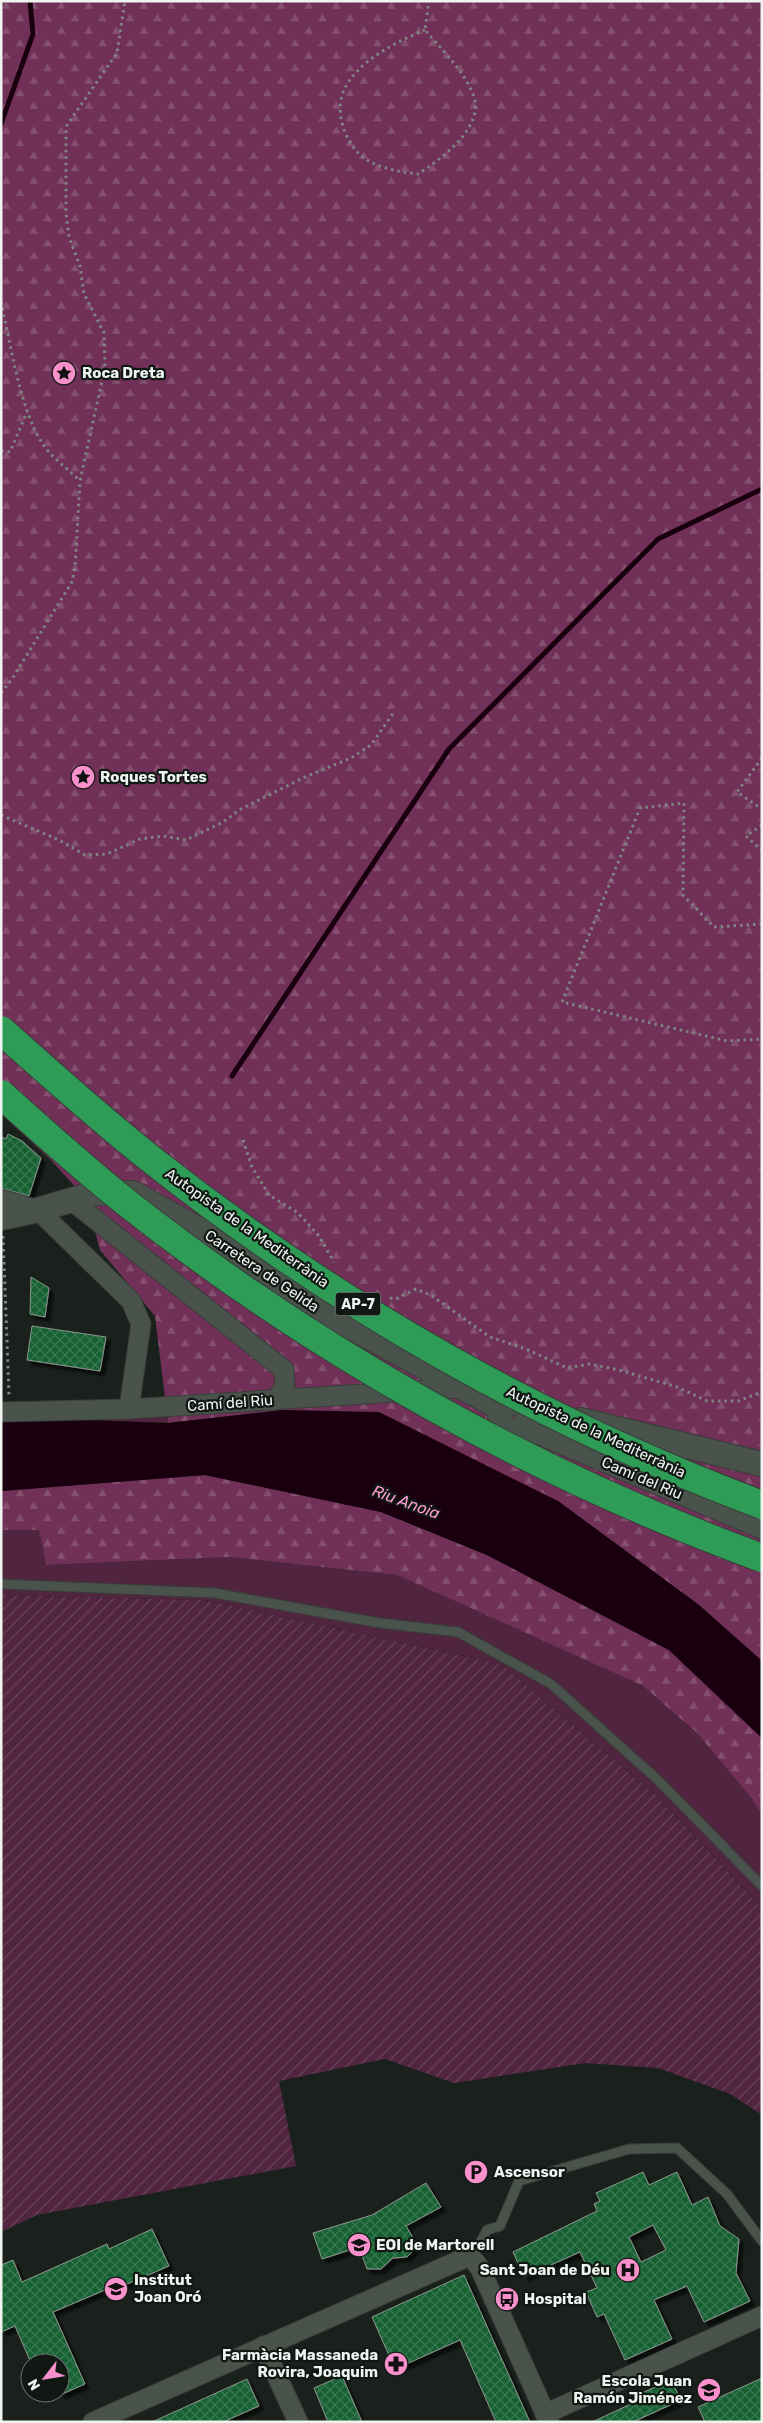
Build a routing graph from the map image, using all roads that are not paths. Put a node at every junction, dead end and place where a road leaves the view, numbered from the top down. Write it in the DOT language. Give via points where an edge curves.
graph roads {
  1 [pos="1,1030"];
  2 [pos="1,1094"];
  3 [pos="71,1200"];
  4 [pos="38,1210"];
  5 [pos="2,1212"];
  6 [pos="459,1388"];
  7 [pos="275,1400"];
  8 [pos="129,1409"];
  9 [pos="6,1412"];
  10 [pos="524,1418"];
  11 [pos="762,1464"];
  12 [pos="762,1505"];
  13 [pos="762,1529"];
  14 [pos="762,1558"];
  15 [pos="1,1584"];
  16 [pos="762,1886"];
  17 [pos="762,2241"];
  18 [pos="472,2258"];
  19 [pos="762,2316"];
  20 [pos="263,2346"];
  21 [pos="547,2418"];
  22 [pos="93,2422"];
  23 [pos="298,2422"];
  1 -- 12 [label="highway, Autopista de la Mediterrània / AP-7, bridge" via="96,1114 190,1189 252,1235 368,1310 519,1397 643,1456"];
  2 -- 14 [label="highway, bridge" via="127,1203 176,1240 247,1291 395,1385 548,1467"];
  3 -- 4 [label="street, Carretera de Gelida"];
  3 -- 6 [label="street, Carretera de Gelida" via="95,1193 134,1193 205,1232 330,1316"];
  3 -- 7 [label="street" via="284,1370 285,1387"];
  4 -- 5 [label="street, Carretera de Gelida"];
  4 -- 8 [label="street" via="131,1301 141,1324"];
  6 -- 7 [label="street, Camí del Riu"];
  6 -- 10 [label="street, Carretera de Gelida" via="502,1410 514,1403"];
  7 -- 8 [label="street, Camí del Riu"];
  8 -- 9 [label="street, Camí del Riu"];
  10 -- 11 [label="street" via="588,1421"];
  10 -- 13 [label="street, Camí del Riu"];
  15 -- 16 [label="lane" via="215,1593 380,1623 458,1632 551,1684 658,1780"];
  17 -- 18 [label="lane" via="727,2194 678,2144 629,2149 519,2181 500,2226 487,2230"];
  18 -- 20 [label="street" via="462,2257"];
  18 -- 21 [label="street" via="480,2268"];
  19 -- 21 [label="street"];
  20 -- 22 [label="street"];
  20 -- 23 [label="street"];
}
